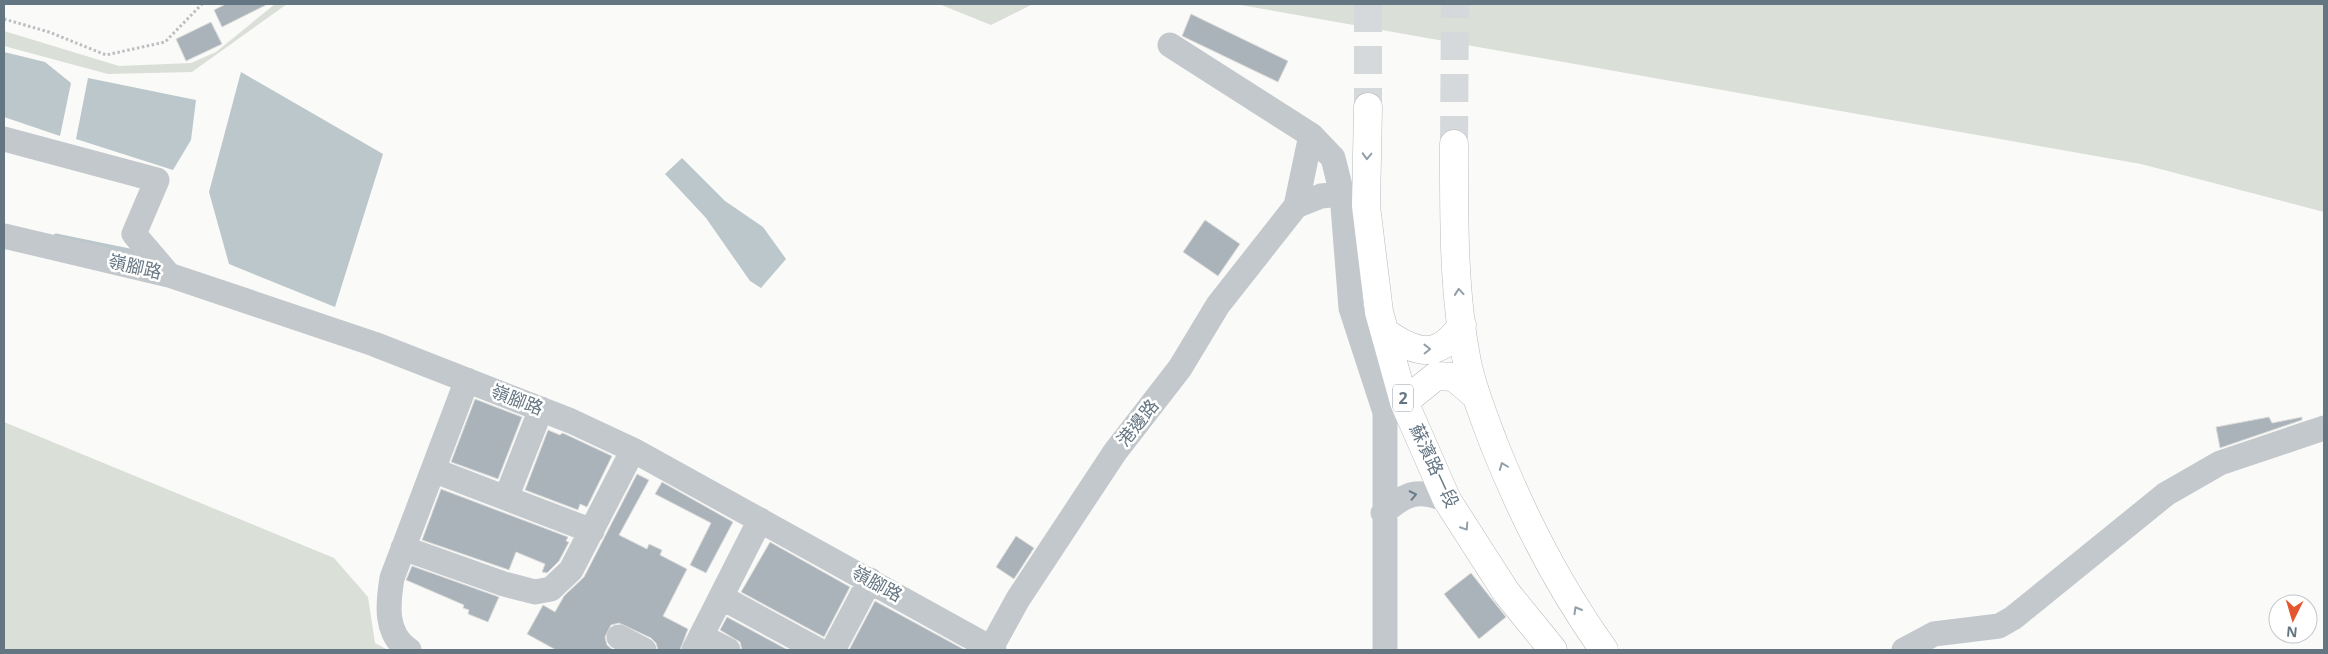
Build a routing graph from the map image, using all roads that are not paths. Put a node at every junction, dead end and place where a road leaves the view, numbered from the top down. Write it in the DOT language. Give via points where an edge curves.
graph roads {
  1 [pos="1170,44"];
  2 [pos="1368,107"];
  3 [pos="1311,135"];
  4 [pos="4,139"];
  5 [pos="1454,144"];
  6 [pos="1342,194"];
  7 [pos="1296,206"];
  8 [pos="4,236"];
  9 [pos="169,275"];
  10 [pos="1462,325"];
  11 [pos="1386,333"];
  12 [pos="467,380"];
  13 [pos="1475,395"];
  14 [pos="1394,405"];
  15 [pos="541,409"];
  16 [pos="2324,428"];
  17 [pos="633,450"];
  18 [pos="433,470"];
  19 [pos="506,498"];
  20 [pos="1447,500"];
  21 [pos="1383,513"];
  22 [pos="760,520"];
  23 [pos="592,531"];
  24 [pos="403,548"];
  25 [pos="870,580"];
  26 [pos="721,597"];
  27 [pos="619,638"];
  28 [pos="697,643"];
  29 [pos="986,648"];
  30 [pos="409,650"];
  31 [pos="644,650"];
  32 [pos="728,650"];
  33 [pos="818,650"];
  34 [pos="833,650"];
  35 [pos="1385,650"];
  36 [pos="1553,650"];
  37 [pos="1604,650"];
  38 [pos="1904,650"];
  1 -- 3 [label="street"];
  2 -- 11 [label="main road, 蘇濱路一段 / 2, one-way" via="1366,206 1379,312"];
  3 -- 6 [label="street" via="1333,158"];
  3 -- 7 [label="street"];
  4 -- 9 [label="street" via="157,180 134,234"];
  10 -- 5 [label="main road, one-way" via="1455,239"];
  6 -- 7 [label="street" via="1320,196"];
  6 -- 14 [label="street" via="1351,308"];
  7 -- 29 [label="street, 港邊路" via="1218,305 1180,368 1114,452"];
  8 -- 9 [label="street, 嶺腳路"];
  9 -- 12 [label="street, 嶺腳路" via="374,344"];
  11 -- 10 [label="main road, one-way" via="1398,342 1425,350 1440,348"];
  10 -- 13 [label="main road"];
  11 -- 14 [label="main road, 蘇濱路一段 / 2"];
  12 -- 15 [label="street, 嶺腳路"];
  12 -- 18 [label="street"];
  13 -- 14 [label="main road" via="1454,377 1436,376"];
  37 -- 13 [label="main road, one-way" via="1551,566 1509,482"];
  14 -- 20 [label="main road, 蘇濱路一段 / 2"];
  14 -- 21 [label="street"];
  15 -- 17 [label="street, 嶺腳路"];
  15 -- 19 [label="street"];
  16 -- 38 [label="street" via="2220,463 2166,494 1999,626 1934,634"];
  17 -- 22 [label="street, 嶺腳路"];
  17 -- 23 [label="street"];
  18 -- 19 [label="street"];
  18 -- 24 [label="street"];
  19 -- 23 [label="street"];
  21 -- 20 [label="street, one-way" via="1411,494 1430,493"];
  20 -- 36 [label="main road, 蘇濱路一段 / 2, one-way" via="1506,592"];
  21 -- 35 [label="street"];
  22 -- 25 [label="street, 嶺腳路"];
  22 -- 26 [label="street"];
  23 -- 24 [label="street" via="571,570 551,589 540,592 504,584"];
  24 -- 30 [label="street" via="392,578 388,604 395,637"];
  25 -- 29 [label="street, 嶺腳路"];
  25 -- 34 [label="street"];
  26 -- 28 [label="street"];
  26 -- 33 [label="street"];
  27 -- 31 [label="street"];
  28 -- 32 [label="street"];
}
